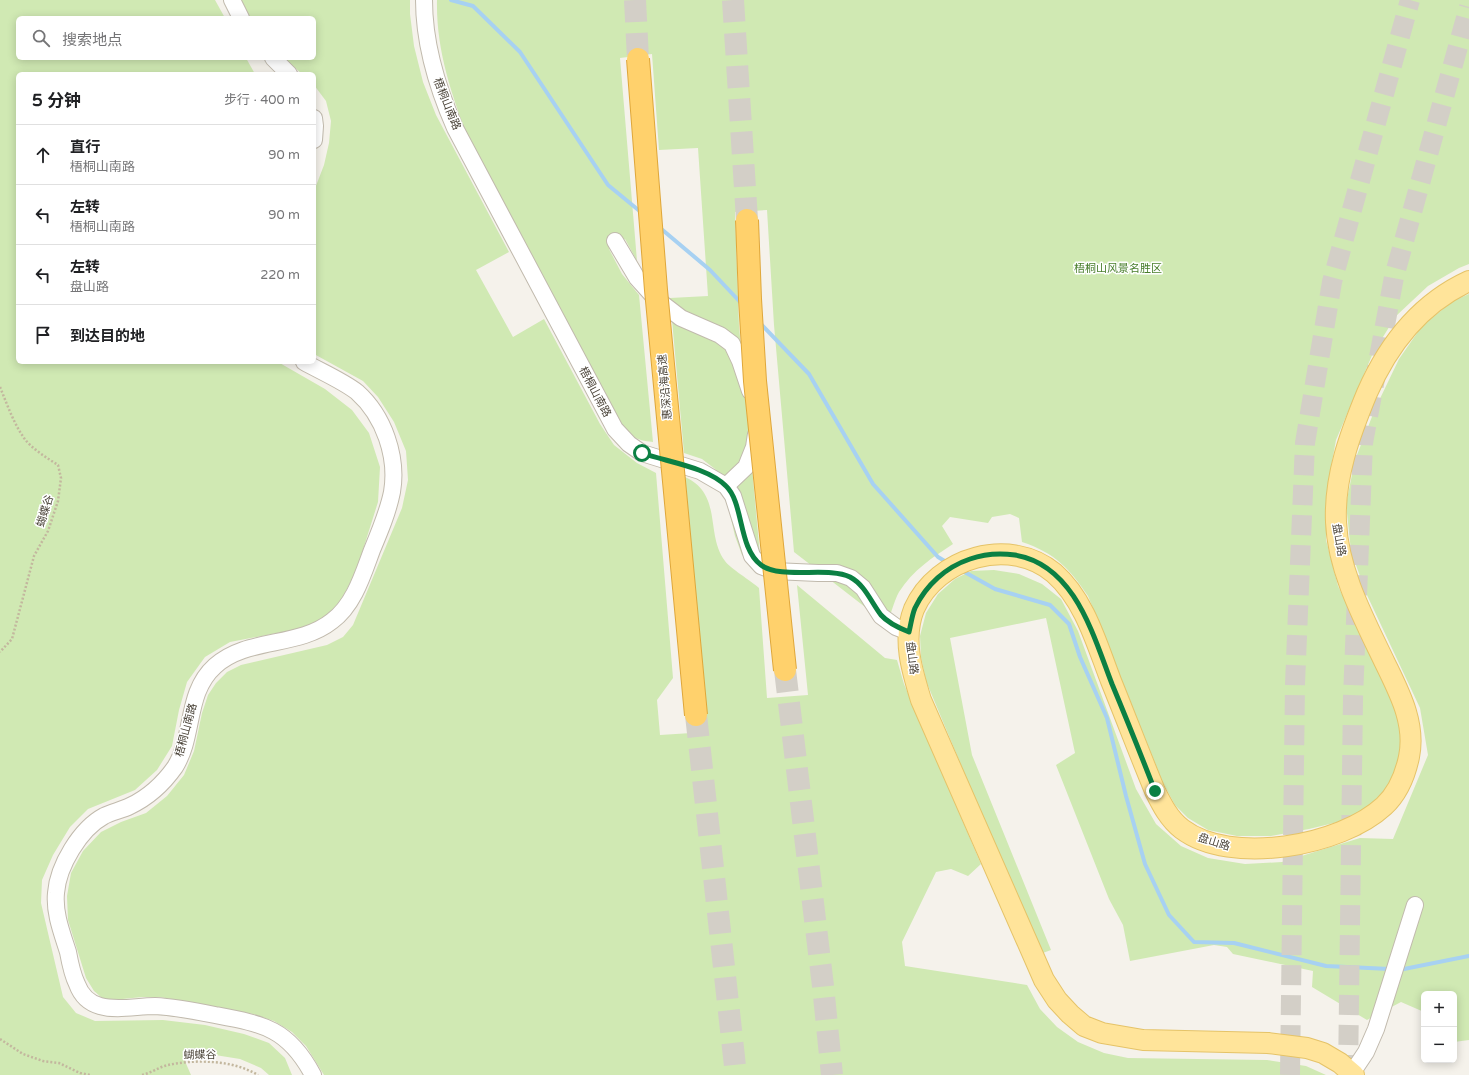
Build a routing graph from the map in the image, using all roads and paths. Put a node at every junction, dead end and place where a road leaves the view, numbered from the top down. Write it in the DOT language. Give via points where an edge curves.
graph roads {
  1 [pos="232,0"];
  2 [pos="424,4"];
  3 [pos="240,16"];
  4 [pos="638,59"];
  5 [pos="275,60"];
  6 [pos="287,72"];
  7 [pos="747,220"];
  8 [pos="616,241"];
  9 [pos="1469,281"];
  10 [pos="308,364"];
  11 [pos="0,387"];
  12 [pos="726,486"];
  13 [pos="909,632"];
  14 [pos="0,652"];
  15 [pos="785,670"];
  16 [pos="696,715"];
  17 [pos="1415,905"];
  18 [pos="0,1040"];
  19 [pos="1353,1074"];
  20 [pos="90,1075"];
  21 [pos="142,1075"];
  22 [pos="258,1075"];
  23 [pos="313,1075"];
  1 -- 3 [label="street"];
  2 -- 12 [label="street, 梧桐山南路" via="425,30 436,81 455,128 615,429 642,453 700,471"];
  4 -- 16 [label="highway, 惠深沿海高速, bridge" via="656,290"];
  5 -- 6 [label="street"];
  7 -- 15 [label="highway, bridge" via="755,381"];
  8 -- 12 [label="street" via="637,278 655,298 681,318 720,335 732,344 740,361 754,406 757,426 754,447 746,467"];
  9 -- 13 [label="main road, 盘山路" via="1434,301 1415,318 1397,340 1370,387 1347,446 1340,473 1336,497 1338,545 1358,608 1400,695 1411,736 1406,773 1399,788 1385,805 1356,826 1309,841 1250,849 1207,842 1182,829 1167,814 1155,791 1086,618 1069,589 1040,563 1023,556 1007,554 990,554 963,562 941,575 925,591 914,609"];
  10 -- 23 [label="street, 梧桐山南路" via="354,390 365,400 384,431 390,449 393,469 392,490 387,511 359,583 346,606 333,621 298,637 244,649 228,656 215,666 203,679 196,694 185,743 177,763 165,781 148,796 103,817 88,829 73,847 62,868 56,891 56,910 76,983 82,995 92,1003 116,1008 176,1007 255,1023 283,1037 296,1049"];
  11 -- 14 [label="path, 蝴蝶谷" via="10,413 25,439 58,465 61,478 58,501 48,531 34,556 12,639"];
  12 -- 13 [label="street" via="733,496 752,556 761,566 774,571 837,573 851,578 863,588 881,616 896,627"];
  13 -- 19 [label="main road, 盘山路" via="913,676 921,700 1044,980 1070,1014 1084,1026 1102,1033 1143,1040 1268,1043 1307,1048 1324,1053"];
  17 -- 19 [label="street" via="1376,1029"];
  18 -- 20 [label="path" via="23,1054 43,1061 60,1063"];
  21 -- 22 [label="path, 蝴蝶谷" via="167,1065 195,1062 223,1063 248,1069"];
}
